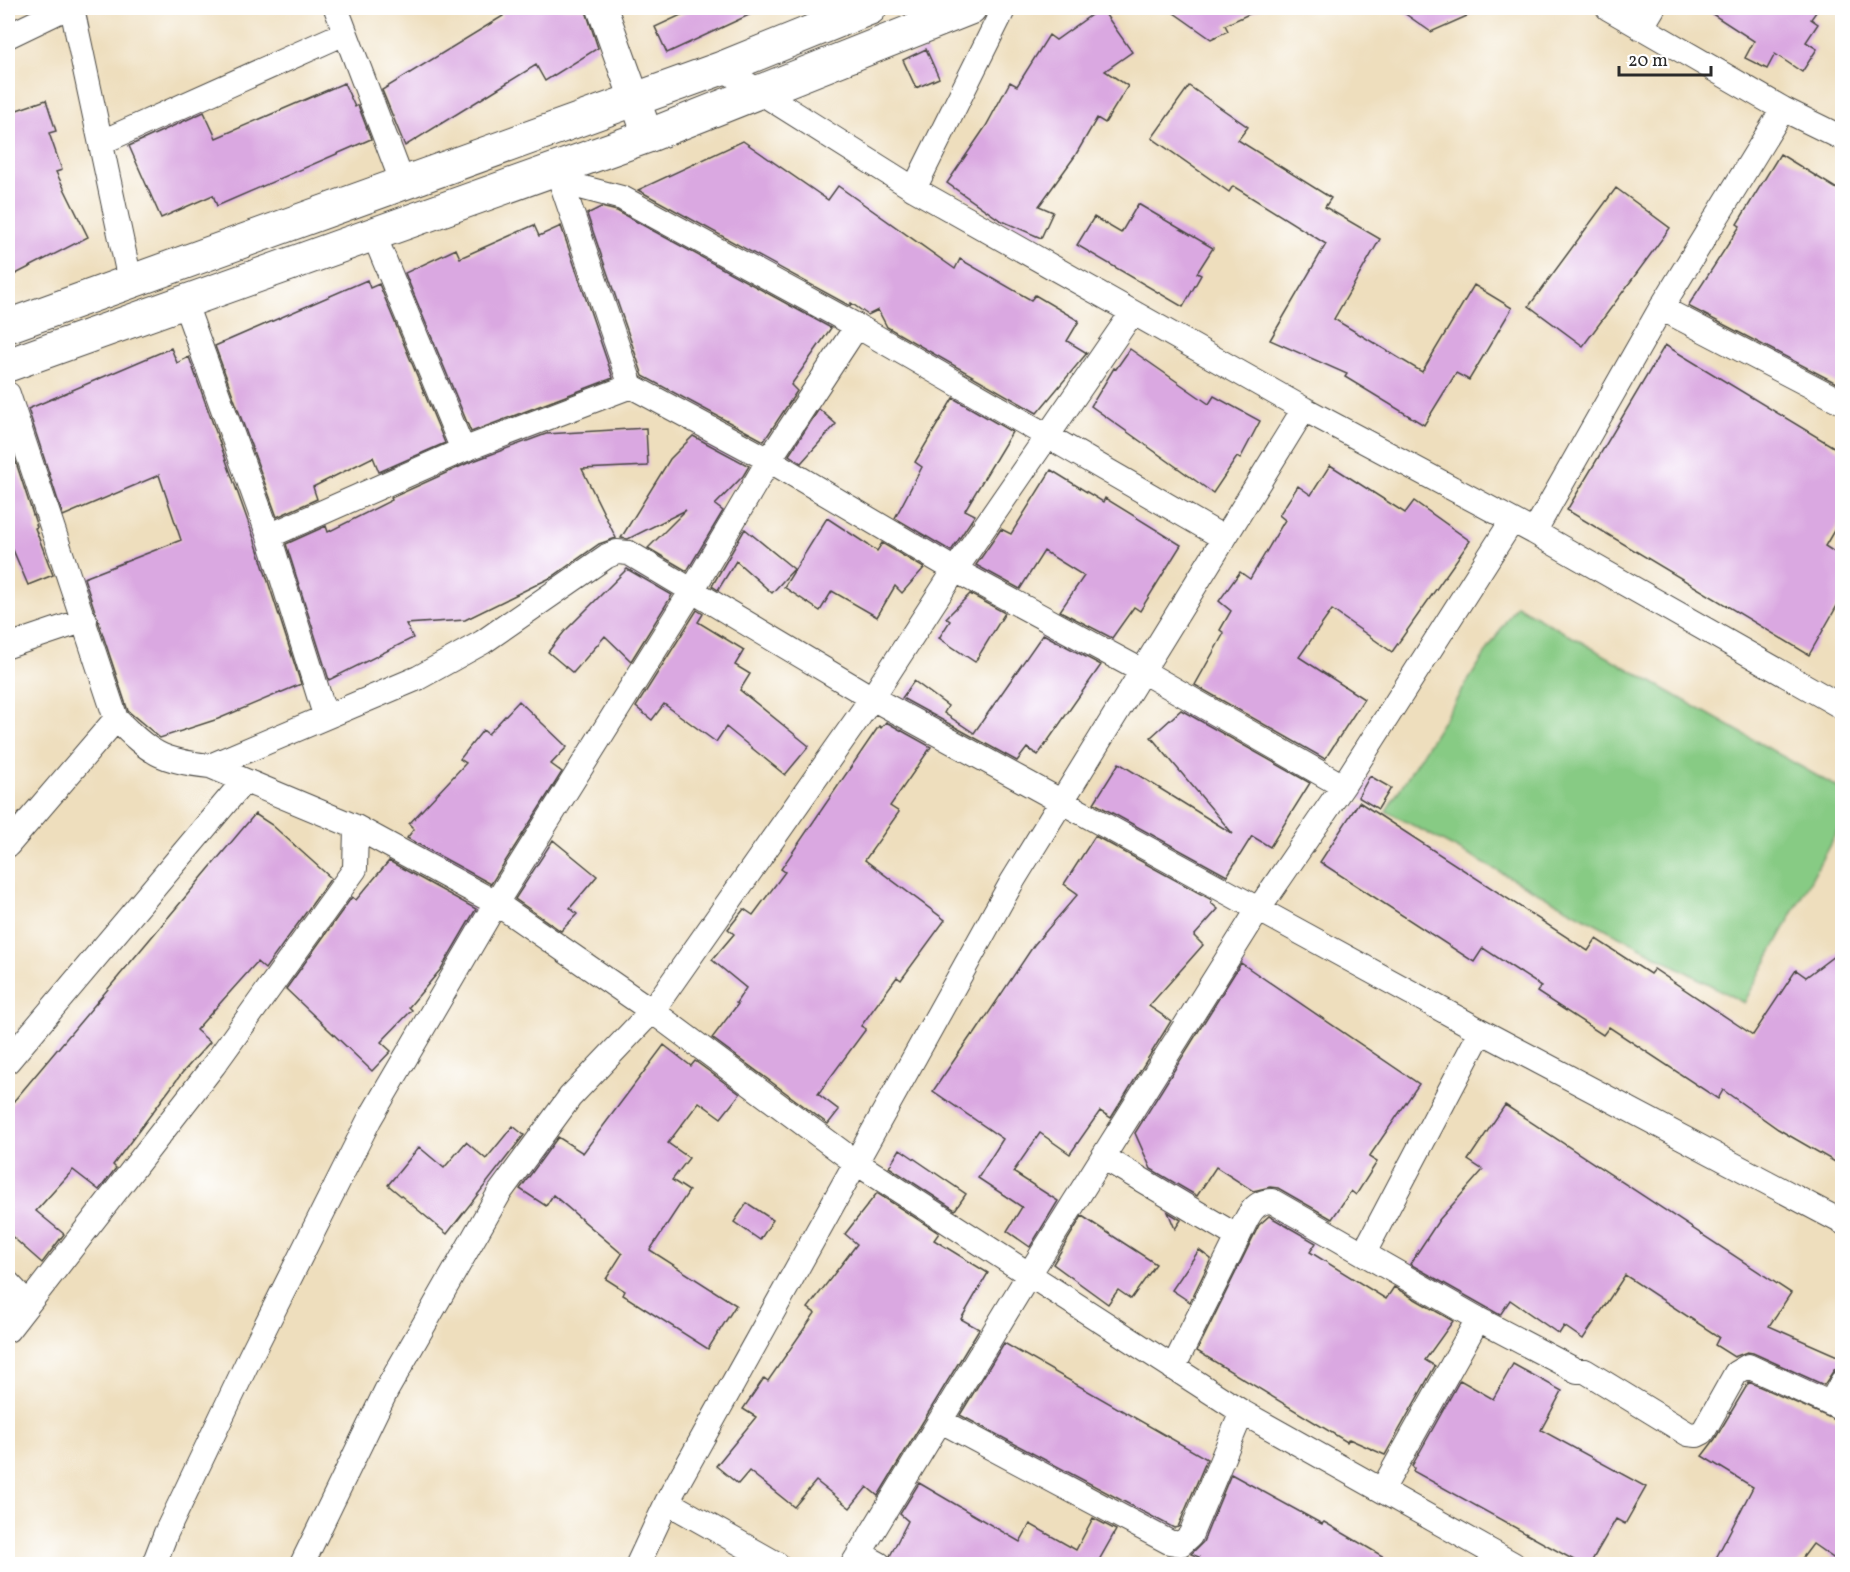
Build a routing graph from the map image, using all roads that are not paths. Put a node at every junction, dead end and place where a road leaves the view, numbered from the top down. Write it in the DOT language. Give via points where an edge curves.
graph roads {
  1 [pos="66,8"];
  2 [pos="72,8"];
  3 [pos="336,8"];
  4 [pos="602,8"];
  5 [pos="870,8"];
  6 [pos="970,8"];
  7 [pos="1004,8"];
  8 [pos="1608,8"];
  9 [pos="1647,18"];
  10 [pos="345,33"];
  11 [pos="8,36"];
  12 [pos="722,68"];
  13 [pos="757,92"];
  14 [pos="636,98"];
  15 [pos="1783,109"];
  16 [pos="648,136"];
  17 [pos="1842,138"];
  18 [pos="102,142"];
  19 [pos="559,176"];
  20 [pos="403,184"];
  21 [pos="914,189"];
  22 [pos="374,235"];
  23 [pos="130,281"];
  24 [pos="184,302"];
  25 [pos="1661,308"];
  26 [pos="1132,313"];
  27 [pos="8,326"];
  28 [pos="857,326"];
  29 [pos="8,366"];
  30 [pos="632,386"];
  31 [pos="8,394"];
  32 [pos="1842,402"];
  33 [pos="1304,409"];
  34 [pos="1048,435"];
  35 [pos="463,450"];
  36 [pos="769,460"];
  37 [pos="1512,521"];
  38 [pos="1534,532"];
  39 [pos="269,536"];
  40 [pos="1224,538"];
  41 [pos="955,570"];
  42 [pos="693,589"];
  43 [pos="85,620"];
  44 [pos="8,646"];
  45 [pos="1142,671"];
  46 [pos="872,698"];
  47 [pos="1842,707"];
  48 [pos="325,715"];
  49 [pos="116,719"];
  50 [pos="210,766"];
  51 [pos="244,781"];
  52 [pos="1343,786"];
  53 [pos="1061,799"];
  54 [pos="356,827"];
  55 [pos="8,845"];
  56 [pos="496,903"];
  57 [pos="1258,910"];
  58 [pos="652,1011"];
  59 [pos="1481,1031"];
  60 [pos="8,1061"];
  61 [pos="1103,1157"];
  62 [pos="855,1162"];
  63 [pos="1842,1222"];
  64 [pos="1238,1237"];
  65 [pos="1364,1253"];
  66 [pos="1030,1273"];
  67 [pos="8,1284"];
  68 [pos="27,1303"];
  69 [pos="1478,1319"];
  70 [pos="8,1330"];
  71 [pos="1173,1368"];
  72 [pos="1838,1398"];
  73 [pos="1242,1412"];
  74 [pos="941,1421"];
  75 [pos="1382,1491"];
  76 [pos="667,1502"];
  77 [pos="864,1561"];
  78 [pos="154,1564"];
  79 [pos="302,1564"];
  80 [pos="638,1564"];
  81 [pos="777,1564"];
  82 [pos="1513,1564"];
  1 -- 11 [label="street"];
  2 -- 18 [label="street"];
  3 -- 10 [label="street"];
  4 -- 14 [label="street"];
  5 -- 12 [label="main road"];
  6 -- 13 [label="main road"];
  7 -- 21 [label="street"];
  8 -- 9 [label="street"];
  9 -- 15 [label="street"];
  10 -- 18 [label="street"];
  10 -- 20 [label="street"];
  12 -- 13 [label="street"];
  12 -- 14 [label="main road"];
  13 -- 16 [label="main road"];
  13 -- 21 [label="street"];
  14 -- 16 [label="street"];
  14 -- 20 [label="main road"];
  15 -- 17 [label="street"];
  15 -- 25 [label="street"];
  16 -- 19 [label="main road"];
  18 -- 23 [label="street"];
  19 -- 22 [label="main road"];
  19 -- 28 [label="street" via="622,198"];
  19 -- 30 [label="street"];
  20 -- 23 [label="main road"];
  21 -- 26 [label="street"];
  22 -- 24 [label="main road"];
  22 -- 35 [label="street"];
  23 -- 27 [label="main road"];
  24 -- 29 [label="main road"];
  24 -- 39 [label="street"];
  25 -- 32 [label="street"];
  25 -- 38 [label="street"];
  26 -- 33 [label="street"];
  26 -- 34 [label="street"];
  28 -- 34 [label="street"];
  28 -- 36 [label="street"];
  30 -- 35 [label="street"];
  30 -- 36 [label="street"];
  31 -- 43 [label="street"];
  33 -- 37 [label="street"];
  33 -- 40 [label="street"];
  34 -- 40 [label="street"];
  34 -- 41 [label="street"];
  35 -- 39 [label="street"];
  36 -- 41 [label="street"];
  36 -- 42 [label="street"];
  37 -- 38 [label="street"];
  37 -- 52 [label="street"];
  38 -- 47 [label="street"];
  39 -- 48 [label="street"];
  40 -- 45 [label="street"];
  41 -- 45 [label="street"];
  41 -- 46 [label="street"];
  42 -- 46 [label="street"];
  42 -- 48 [label="street" via="630,553 606,556 483,642 418,678"];
  42 -- 56 [label="street"];
  43 -- 44 [label="street"];
  43 -- 49 [label="street"];
  45 -- 52 [label="street"];
  45 -- 53 [label="street"];
  46 -- 53 [label="street"];
  46 -- 58 [label="street"];
  48 -- 50 [label="street"];
  49 -- 50 [label="street" via="146,748 186,764"];
  49 -- 55 [label="street"];
  50 -- 51 [label="street"];
  51 -- 54 [label="street"];
  51 -- 60 [label="street"];
  52 -- 57 [label="street"];
  53 -- 57 [label="street"];
  53 -- 62 [label="street"];
  54 -- 56 [label="street"];
  54 -- 68 [label="street" via="355,869 214,1065"];
  56 -- 58 [label="street"];
  56 -- 78 [label="street" via="369,1120 246,1366"];
  57 -- 59 [label="street"];
  57 -- 61 [label="street"];
  58 -- 62 [label="street"];
  58 -- 79 [label="street" via="570,1098 500,1192 386,1391"];
  59 -- 63 [label="street"];
  59 -- 65 [label="street"];
  61 -- 64 [label="street"];
  61 -- 66 [label="street"];
  62 -- 66 [label="street"];
  62 -- 76 [label="street"];
  64 -- 65 [label="street" via="1256,1205 1272,1201"];
  64 -- 71 [label="street"];
  65 -- 69 [label="street"];
  66 -- 71 [label="street"];
  66 -- 74 [label="street"];
  67 -- 68 [label="street"];
  68 -- 70 [label="street"];
  69 -- 72 [label="street" via="1577,1371 1585,1371 1688,1434 1703,1432 1736,1373 1748,1366"];
  69 -- 75 [label="street"];
  71 -- 73 [label="street"];
  73 -- 74 [label="street" via="1190,1536 1182,1544 1169,1542"];
  73 -- 75 [label="street"];
  74 -- 77 [label="street"];
  75 -- 82 [label="street"];
  76 -- 80 [label="street"];
  76 -- 81 [label="street"];
}
